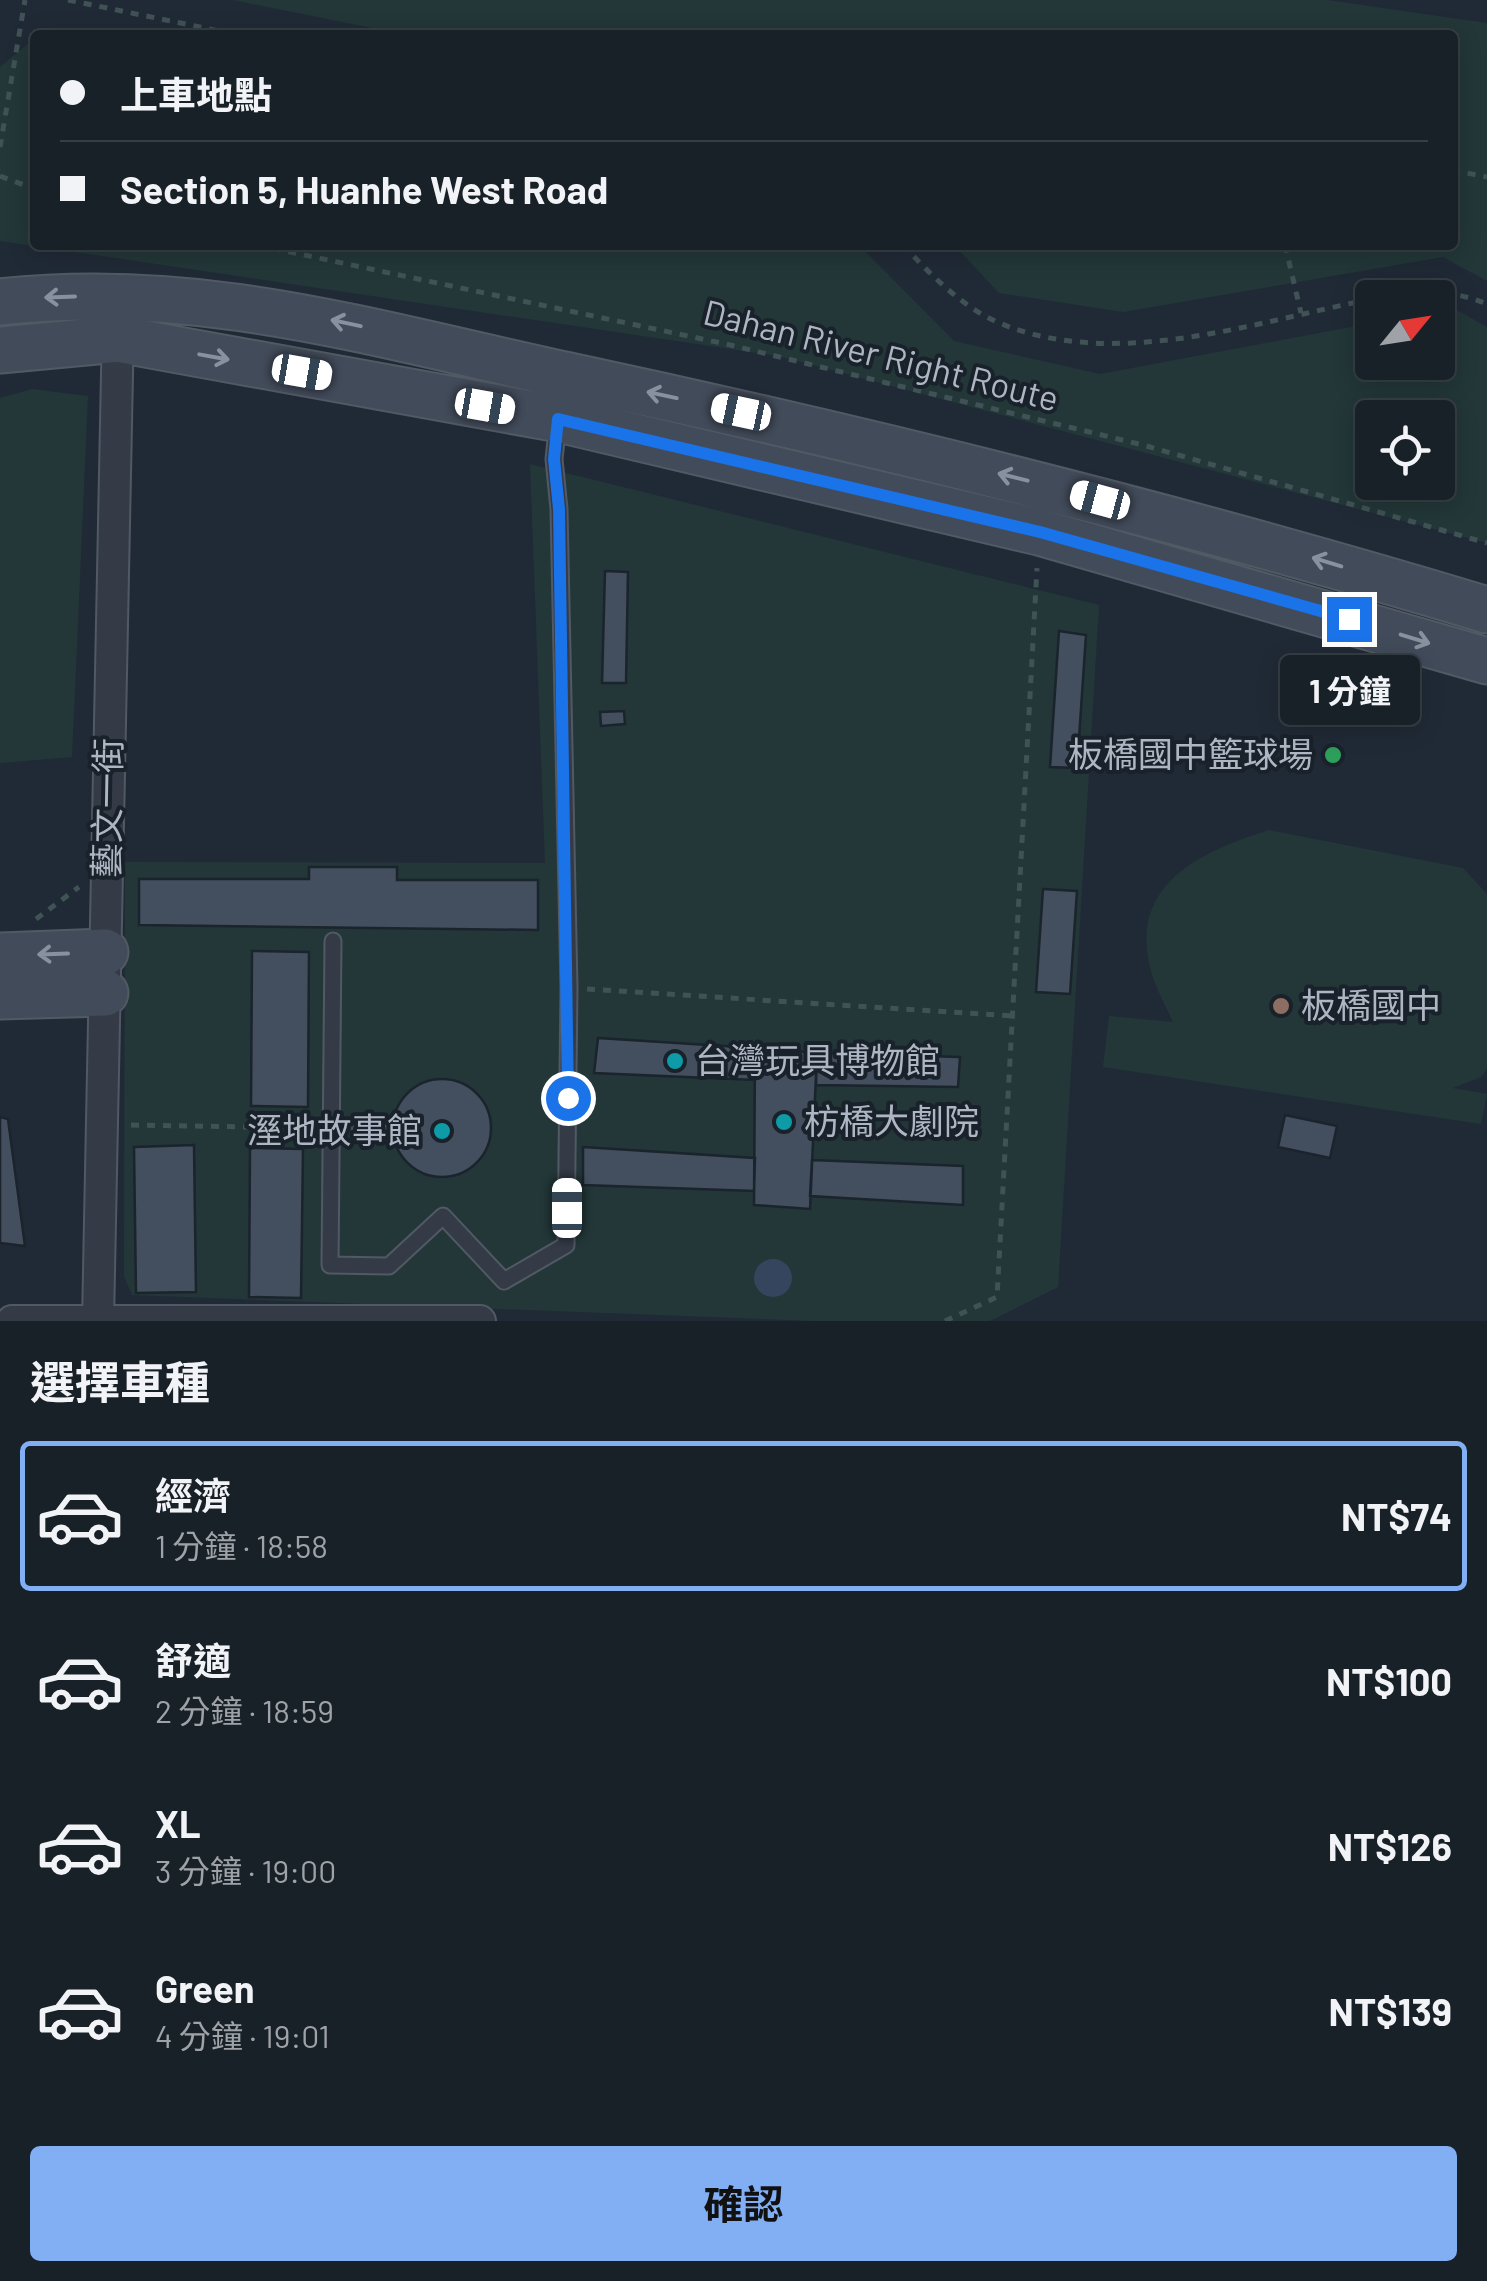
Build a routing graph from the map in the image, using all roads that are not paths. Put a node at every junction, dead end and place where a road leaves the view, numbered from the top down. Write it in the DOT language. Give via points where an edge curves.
graph roads {
  1 [pos="120,294"];
  2 [pos="0,302"];
  3 [pos="118,339"];
  4 [pos="0,350"];
  5 [pos="564,398"];
  6 [pos="1487,610"];
  7 [pos="1487,661"];
  8 [pos="334,941"];
  9 [pos="14,942"];
  10 [pos="105,972"];
  11 [pos="0,996"];
  12 [pos="98,1320"];
  13 [pos="12,1321"];
  14 [pos="480,1321"];
  1 -- 2 [label="street, one-way"];
  1 -- 3 [label="street, 藝文一街"];
  5 -- 1 [label="street, one-way" via="339,321"];
  3 -- 4 [label="street"];
  3 -- 5 [label="street, one-way"];
  3 -- 10 [label="street, 藝文一街"];
  6 -- 5 [label="street, one-way" via="1282,548 741,412"];
  5 -- 7 [label="street, one-way"];
  5 -- 8 [label="lane" via="554,459 569,988 566,1244 504,1281 442,1216 389,1266 330,1266"];
  10 -- 9 [label="street, one-way"];
  10 -- 11 [label="street"];
  10 -- 12 [label="street, 藝文一街"];
  12 -- 13 [label="street"];
  12 -- 14 [label="street"];
}
